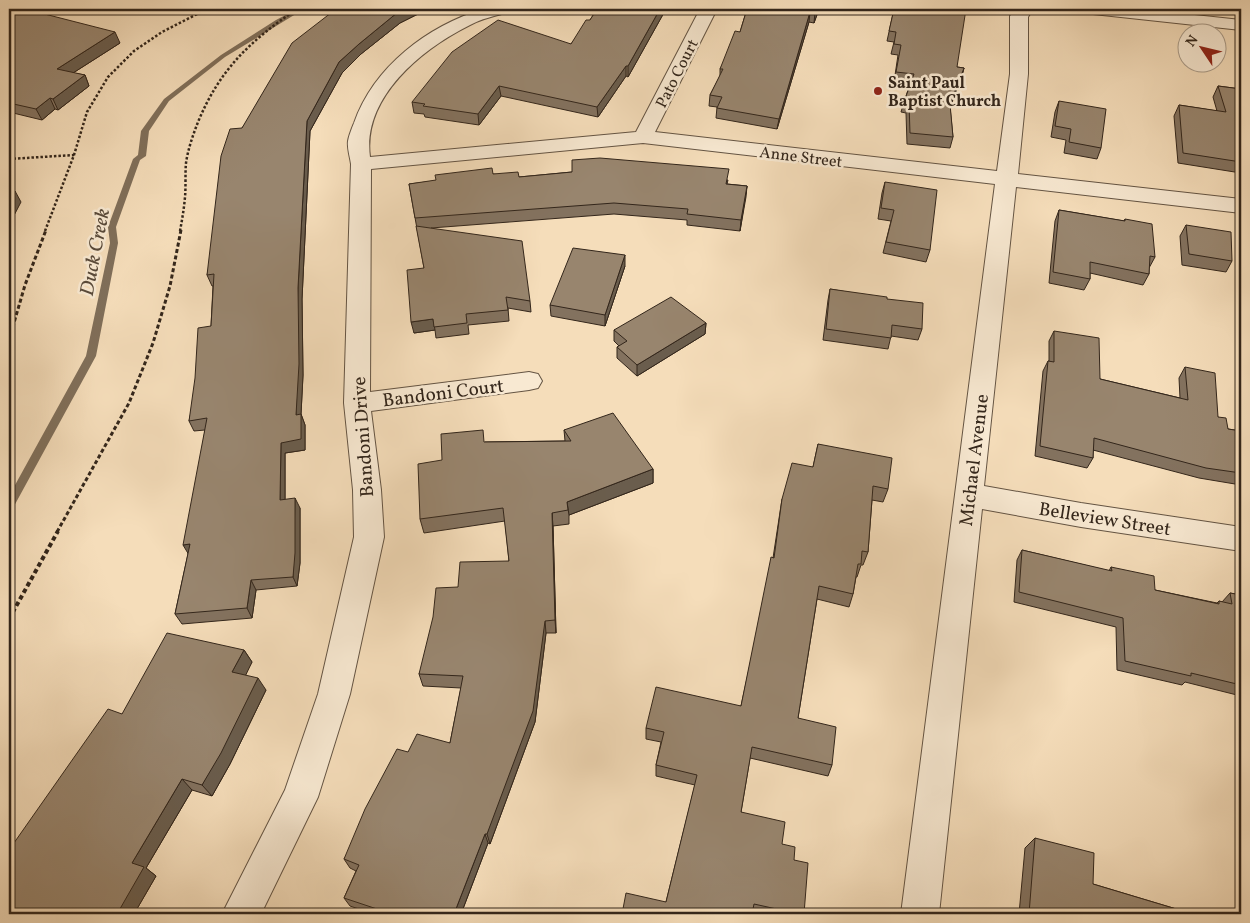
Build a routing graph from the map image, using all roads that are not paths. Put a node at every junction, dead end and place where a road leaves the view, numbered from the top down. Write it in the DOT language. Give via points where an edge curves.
graph roads {
  1 [pos="500,9"];
  2 [pos="709,9"];
  3 [pos="1025,9"];
  4 [pos="1094,9"];
  5 [pos="1241,25"];
  6 [pos="643,137"];
  7 [pos="361,164"];
  8 [pos="1006,179"];
  9 [pos="1241,206"];
  10 [pos="529,381"];
  11 [pos="357,403"];
  12 [pos="969,495"];
  13 [pos="1241,539"];
  14 [pos="240,914"];
  15 [pos="920,914"];
  1 -- 7 [label="street, Bandoni Drive" via="465,20 424,44 389,76 370,105 358,141"];
  2 -- 6 [label="street, Pato Court"];
  3 -- 8 [label="street, Michael Avenue" via="1019,16 1019,74"];
  4 -- 5 [label="street"];
  6 -- 7 [label="street, Anne Street"];
  6 -- 8 [label="street, Anne Street"];
  7 -- 11 [label="street, Bandoni Drive"];
  8 -- 9 [label="street, Anne Street"];
  8 -- 12 [label="street, Michael Avenue"];
  10 -- 11 [label="street, Bandoni Court"];
  11 -- 14 [label="street, Bandoni Drive" via="369,537 354,607 334,694 300,797"];
  12 -- 13 [label="street, Belleview Street"];
  12 -- 15 [label="street, Michael Avenue"];
}
